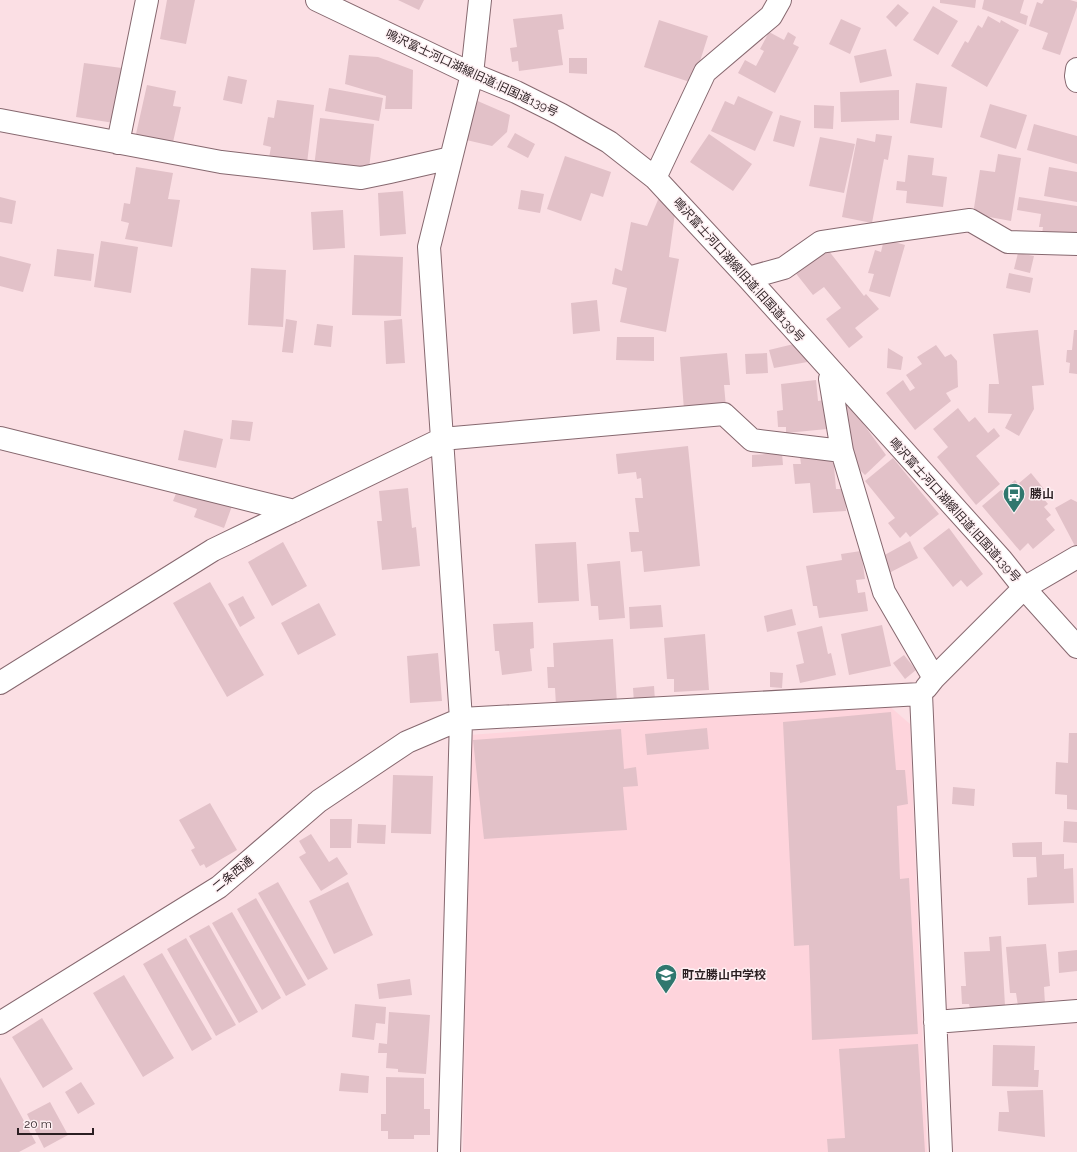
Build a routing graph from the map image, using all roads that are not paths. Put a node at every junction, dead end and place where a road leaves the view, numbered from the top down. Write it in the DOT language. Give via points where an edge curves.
graph roads {
  1 [pos="147,0"];
  2 [pos="318,0"];
  3 [pos="480,0"];
  4 [pos="780,0"];
  5 [pos="1077,69"];
  6 [pos="472,74"];
  7 [pos="1077,81"];
  8 [pos="0,120"];
  9 [pos="118,142"];
  10 [pos="451,158"];
  11 [pos="654,178"];
  12 [pos="1077,244"];
  13 [pos="748,278"];
  14 [pos="833,374"];
  15 [pos="0,438"];
  16 [pos="442,438"];
  17 [pos="842,451"];
  18 [pos="294,511"];
  19 [pos="1077,557"];
  20 [pos="1024,588"];
  21 [pos="1077,647"];
  22 [pos="0,683"];
  23 [pos="928,686"];
  24 [pos="460,719"];
  25 [pos="1077,1011"];
  26 [pos="936,1022"];
  27 [pos="0,1023"];
  28 [pos="449,1152"];
  29 [pos="941,1152"];
  1 -- 9 [label="street"];
  2 -- 6 [label="street, 鳴沢富士河口湖線旧道;旧国道139号"];
  3 -- 6 [label="street"];
  4 -- 11 [label="street" via="771,16 705,72"];
  5 -- 7 [label="street"];
  6 -- 10 [label="street"];
  6 -- 11 [label="street, 鳴沢富士河口湖線旧道;旧国道139号" via="516,92 609,142"];
  8 -- 9 [label="street"];
  9 -- 10 [label="street" via="221,162 361,178"];
  10 -- 16 [label="street" via="429,247"];
  11 -- 13 [label="street, 鳴沢富士河口湖線旧道;旧国道139号"];
  12 -- 13 [label="street" via="1008,242 970,220 821,242 784,268"];
  13 -- 14 [label="street, 鳴沢富士河口湖線旧道;旧国道139号"];
  14 -- 17 [label="street" via="830,379"];
  14 -- 20 [label="street, 鳴沢富士河口湖線旧道;旧国道139号" via="1001,559"];
  15 -- 18 [label="street"];
  16 -- 17 [label="street" via="724,414 752,440"];
  16 -- 18 [label="street"];
  16 -- 24 [label="street"];
  17 -- 23 [label="street" via="884,592"];
  18 -- 22 [label="street" via="213,550"];
  19 -- 20 [label="street"];
  20 -- 21 [label="street, 鳴沢富士河口湖線旧道;旧国道139号"];
  20 -- 23 [label="street"];
  23 -- 24 [label="street"];
  23 -- 26 [label="street"];
  24 -- 27 [label="street, 二条西通" via="407,742 319,801 219,888"];
  24 -- 28 [label="street"];
  25 -- 26 [label="street"];
  26 -- 29 [label="street"];
}
